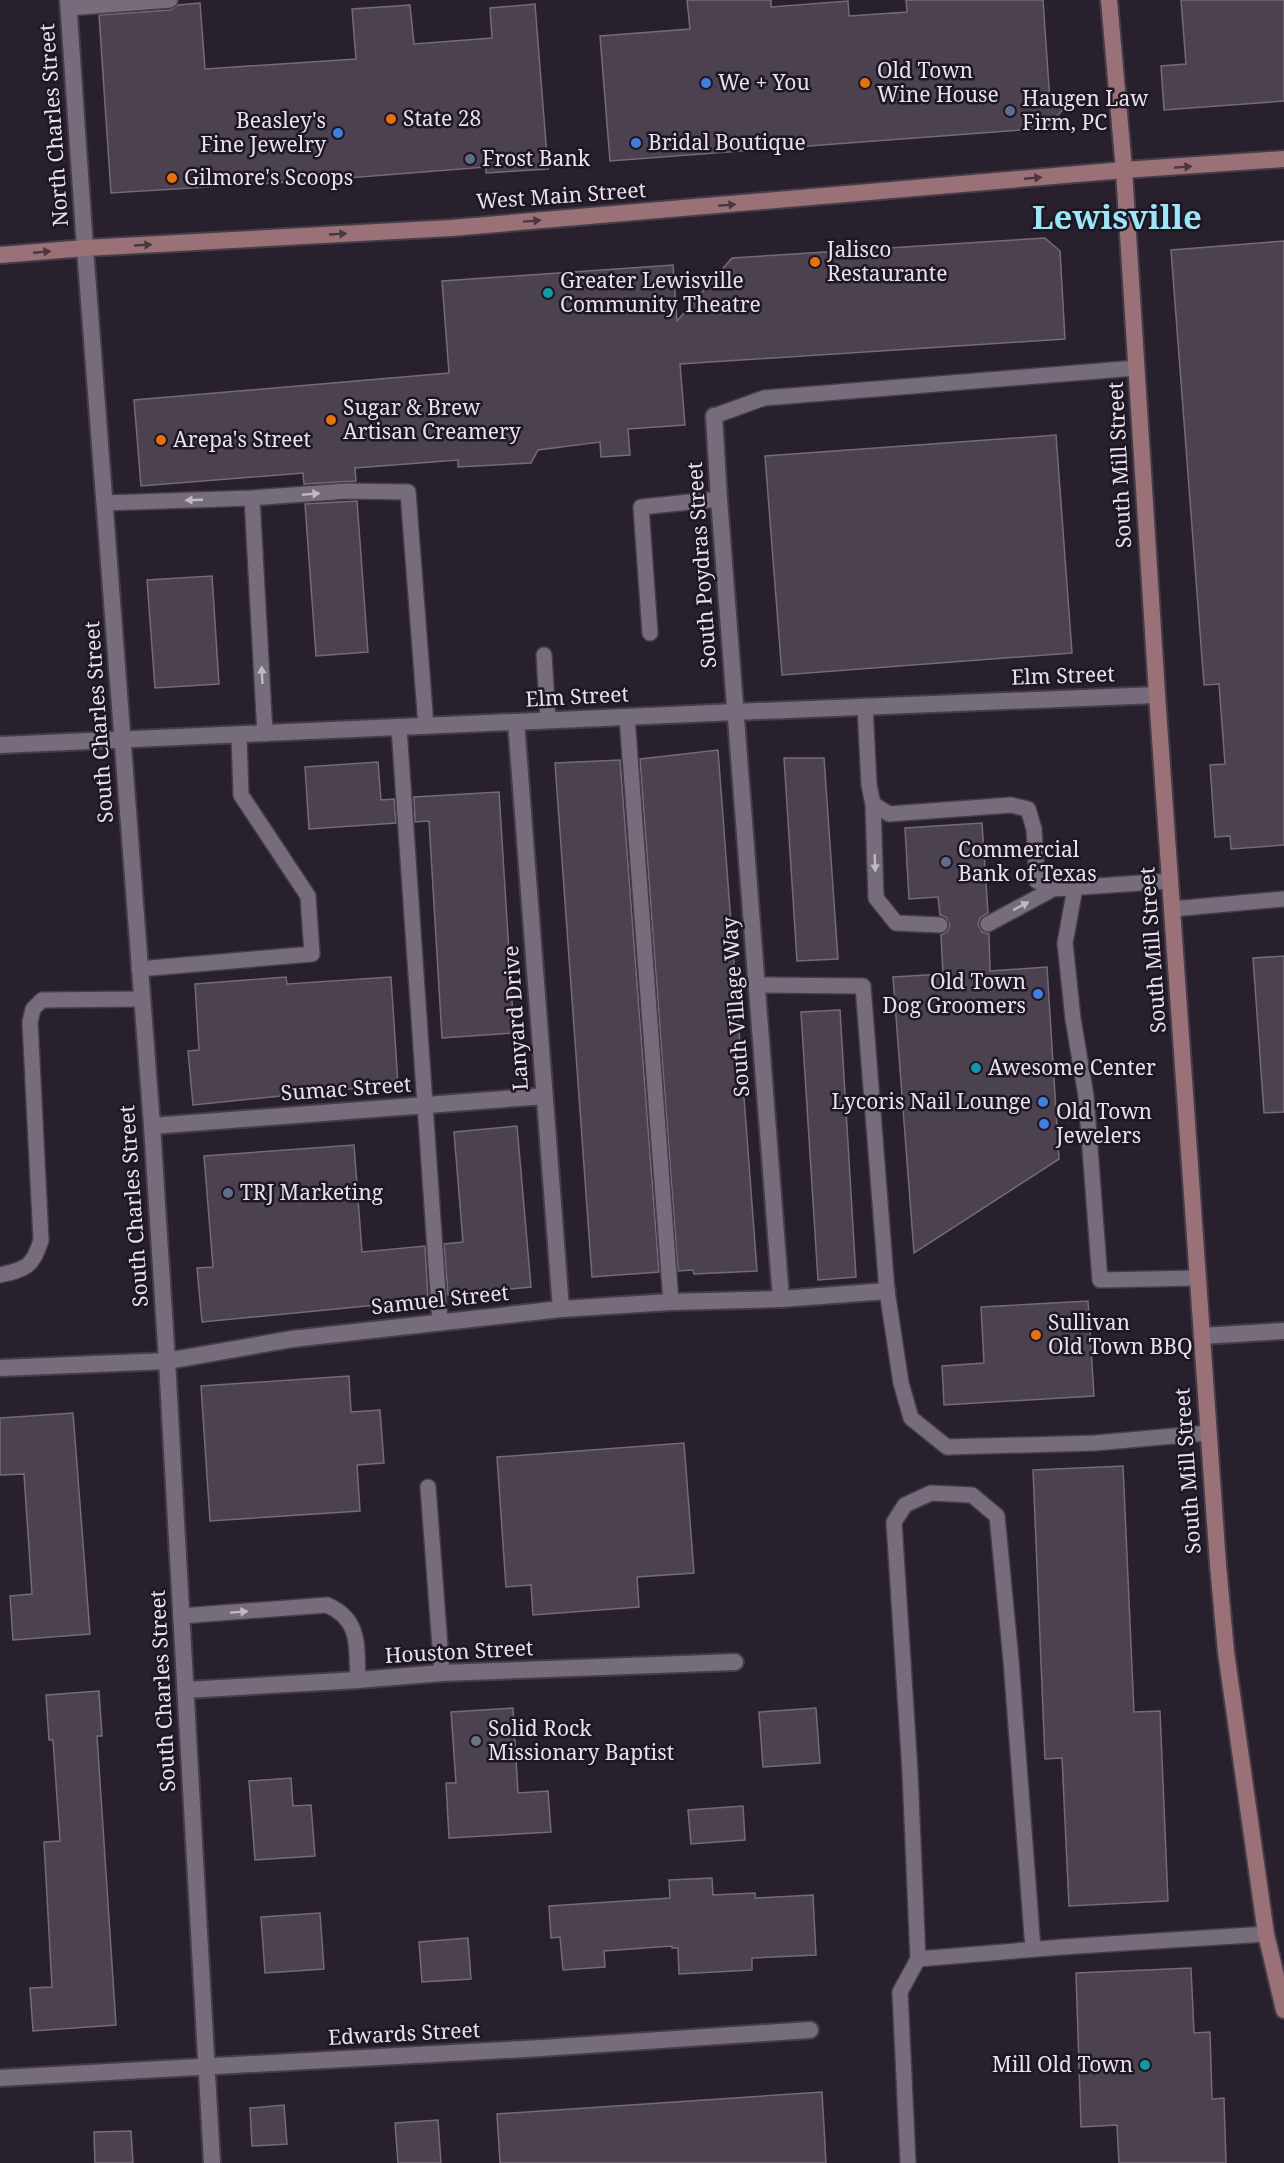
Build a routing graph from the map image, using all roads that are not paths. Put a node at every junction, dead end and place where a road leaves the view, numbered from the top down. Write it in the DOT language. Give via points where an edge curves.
graph roads {
  1 [pos="170,0"];
  2 [pos="1109,0"];
  3 [pos="68,4"];
  4 [pos="1284,159"];
  5 [pos="1124,170"];
  6 [pos="85,248"];
  7 [pos="0,255"];
  8 [pos="1137,368"];
  9 [pos="714,416"];
  10 [pos="252,498"];
  11 [pos="718,499"];
  12 [pos="105,503"];
  13 [pos="650,633"];
  14 [pos="544,655"];
  15 [pos="1157,695"];
  16 [pos="865,706"];
  17 [pos="735,712"];
  18 [pos="627,717"];
  19 [pos="548,720"];
  20 [pos="516,722"];
  21 [pos="426,726"];
  22 [pos="399,728"];
  23 [pos="265,734"];
  24 [pos="239,735"];
  25 [pos="123,741"];
  26 [pos="0,745"];
  27 [pos="873,804"];
  28 [pos="1170,881"];
  29 [pos="1076,888"];
  30 [pos="1053,889"];
  31 [pos="1284,900"];
  32 [pos="1172,909"];
  33 [pos="988,924"];
  34 [pos="940,925"];
  35 [pos="140,969"];
  36 [pos="757,985"];
  37 [pos="142,999"];
  38 [pos="544,1096"];
  39 [pos="424,1106"];
  40 [pos="152,1126"];
  41 [pos="0,1275"];
  42 [pos="1198,1278"];
  43 [pos="887,1291"];
  44 [pos="781,1299"];
  45 [pos="671,1302"];
  46 [pos="561,1309"];
  47 [pos="440,1322"];
  48 [pos="1284,1331"];
  49 [pos="1202,1336"];
  50 [pos="167,1361"];
  51 [pos="0,1368"];
  52 [pos="1208,1433"];
  53 [pos="428,1487"];
  54 [pos="181,1616"];
  55 [pos="735,1662"];
  56 [pos="442,1673"];
  57 [pos="358,1680"];
  58 [pos="185,1690"];
  59 [pos="1266,1934"];
  60 [pos="1033,1949"];
  61 [pos="918,1959"];
  62 [pos="1284,2010"];
  63 [pos="810,2030"];
  64 [pos="207,2067"];
  65 [pos="0,2078"];
  66 [pos="212,2163"];
  67 [pos="908,2163"];
  1 -- 3 [label="lane"];
  2 -- 5 [label="main road, South Mill Street"];
  3 -- 6 [label="street, North Charles Street"];
  5 -- 4 [label="main road, West Main Street, one-way"];
  6 -- 5 [label="main road, West Main Street, one-way" via="451,228"];
  5 -- 8 [label="main road, South Mill Street"];
  7 -- 6 [label="main road, West Main Street, one-way"];
  6 -- 12 [label="street, South Charles Street"];
  8 -- 9 [label="lane" via="764,398"];
  8 -- 15 [label="main road, South Mill Street"];
  9 -- 11 [label="street, South Poydras Street"];
  10 -- 12 [label="lane, one-way"];
  10 -- 21 [label="lane, one-way" via="347,491 408,492"];
  23 -- 10 [label="lane, one-way"];
  11 -- 13 [label="lane" via="641,507"];
  11 -- 17 [label="street, South Poydras Street"];
  12 -- 25 [label="street, South Charles Street"];
  14 -- 19 [label="lane"];
  15 -- 16 [label="street, Elm Street"];
  15 -- 28 [label="main road, South Mill Street"];
  16 -- 17 [label="street, Elm Street"];
  16 -- 27 [label="lane"];
  17 -- 18 [label="street, Elm Street"];
  17 -- 36 [label="street, South Village Way"];
  18 -- 19 [label="street, Elm Street"];
  18 -- 45 [label="lane"];
  19 -- 20 [label="street, Elm Street"];
  20 -- 21 [label="street, Elm Street"];
  20 -- 38 [label="street, Lanyard Drive"];
  21 -- 22 [label="street, Elm Street"];
  22 -- 23 [label="street, Elm Street"];
  22 -- 39 [label="lane"];
  23 -- 24 [label="street, Elm Street"];
  24 -- 25 [label="street, Elm Street"];
  24 -- 35 [label="lane" via="241,795 308,896 312,954"];
  25 -- 26 [label="street, Elm Street"];
  25 -- 35 [label="street, South Charles Street"];
  27 -- 30 [label="lane" via="889,814 1011,805 1028,809 1034,829 1037,881"];
  27 -- 34 [label="lane, one-way" via="876,898 896,922"];
  28 -- 29 [label="lane"];
  28 -- 32 [label="main road, South Mill Street"];
  29 -- 30 [label="lane"];
  29 -- 42 [label="lane" via="1065,943 1086,1096 1100,1280"];
  33 -- 30 [label="lane, one-way"];
  31 -- 32 [label="lane"];
  32 -- 42 [label="main road, South Mill Street"];
  35 -- 37 [label="street, South Charles Street"];
  36 -- 43 [label="lane" via="863,986"];
  36 -- 44 [label="street, South Village Way"];
  37 -- 40 [label="street, South Charles Street"];
  37 -- 41 [label="lane" via="42,1000 33,1009 30,1022 41,1240 36,1258 21,1270"];
  38 -- 39 [label="street, Sumac Street"];
  38 -- 46 [label="street, Lanyard Drive"];
  39 -- 40 [label="street, Sumac Street"];
  39 -- 47 [label="lane"];
  40 -- 50 [label="street, South Charles Street"];
  42 -- 49 [label="main road, South Mill Street"];
  43 -- 44 [label="street, Samuel Street"];
  43 -- 52 [label="lane" via="901,1383 911,1418 947,1448 1095,1443"];
  44 -- 45 [label="street, Samuel Street"];
  45 -- 46 [label="street, Samuel Street"];
  46 -- 47 [label="street, Samuel Street"];
  47 -- 50 [label="street, Samuel Street" via="292,1339"];
  48 -- 49 [label="street"];
  49 -- 52 [label="main road, South Mill Street"];
  50 -- 51 [label="street, Samuel Street"];
  50 -- 54 [label="street, South Charles Street"];
  52 -- 59 [label="main road, South Mill Street" via="1226,1652"];
  53 -- 56 [label="lane"];
  54 -- 57 [label="lane, one-way" via="327,1605 350,1621 356,1634"];
  54 -- 58 [label="street, South Charles Street"];
  55 -- 56 [label="street, Houston Street"];
  56 -- 57 [label="street, Houston Street"];
  57 -- 58 [label="street, Houston Street"];
  58 -- 64 [label="street, South Charles Street"];
  59 -- 60 [label="lane"];
  59 -- 62 [label="main road, South Mill Street"];
  60 -- 61 [label="lane"];
  60 -- 61 [label="lane" via="997,1516 972,1495 931,1493 905,1505 894,1522"];
  61 -- 67 [label="lane" via="900,1992"];
  63 -- 64 [label="street, Edwards Street"];
  64 -- 65 [label="street, Edwards Street"];
  64 -- 66 [label="street, South Charles Street"];
}
